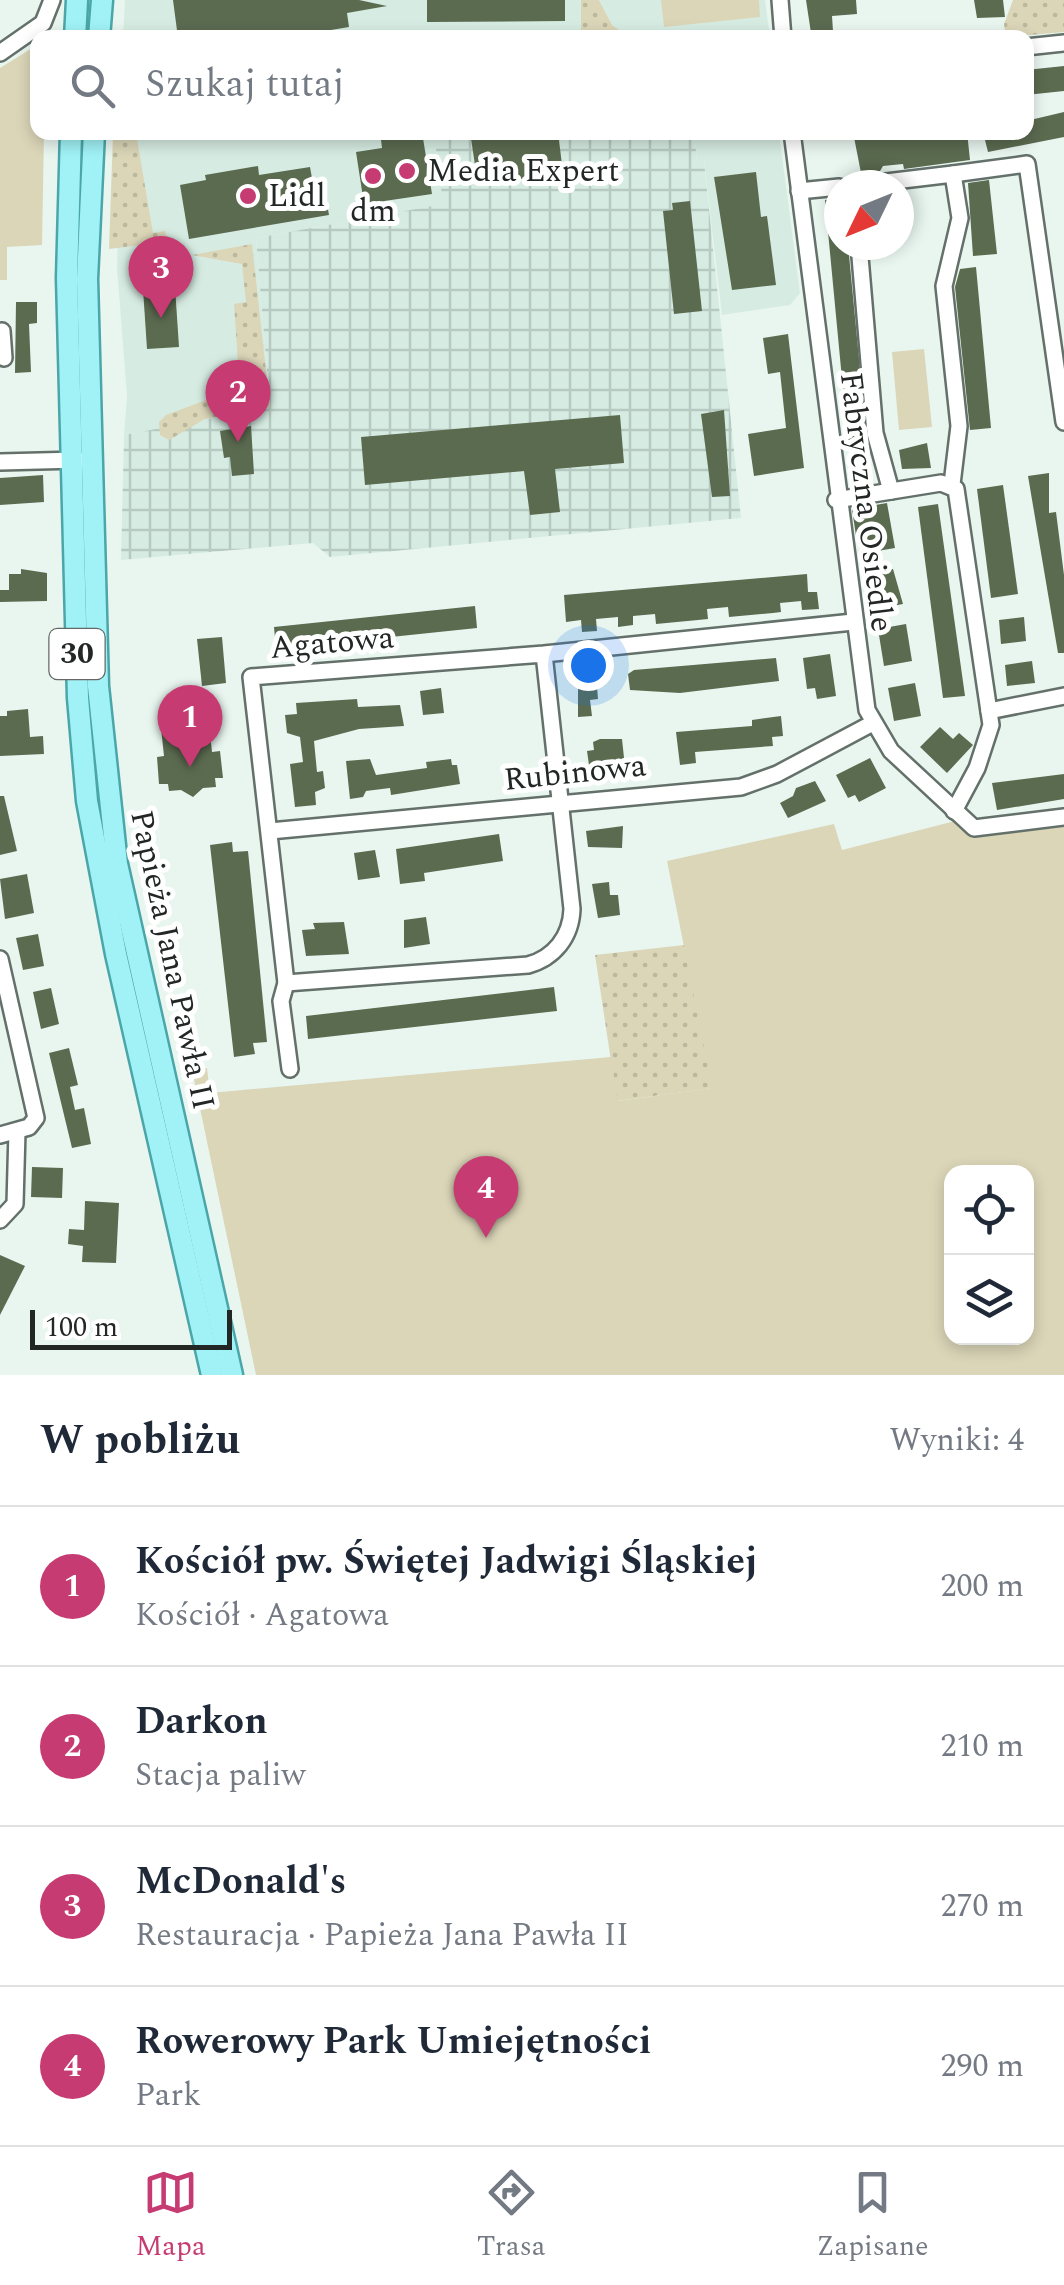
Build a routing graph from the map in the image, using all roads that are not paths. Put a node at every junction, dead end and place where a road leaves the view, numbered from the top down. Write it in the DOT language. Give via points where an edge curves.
graph roads {
  1 [pos="52,0"];
  2 [pos="78,0"];
  3 [pos="102,0"];
  4 [pos="780,0"];
  5 [pos="33,30"];
  6 [pos="76,30"];
  7 [pos="100,30"];
  8 [pos="782,30"];
  9 [pos="30,32"];
  10 [pos="1064,43"];
  11 [pos="1034,46"];
  12 [pos="0,53"];
  13 [pos="72,140"];
  14 [pos="94,140"];
  15 [pos="793,140"];
  16 [pos="953,174"];
  17 [pos="914,179"];
  18 [pos="824,188"];
  19 [pos="798,191"];
  20 [pos="859,260"];
  21 [pos="0,326"];
  22 [pos="4,358"];
  23 [pos="1064,422"];
  24 [pos="82,460"];
  25 [pos="0,462"];
  26 [pos="952,484"];
  27 [pos="891,491"];
  28 [pos="836,500"];
  29 [pos="853,622"];
  30 [pos="544,654"];
  31 [pos="1064,696"];
  32 [pos="989,712"];
  33 [pos="872,724"];
  34 [pos="563,802"];
  35 [pos="954,811"];
  36 [pos="1064,817"];
  37 [pos="270,831"];
  38 [pos="0,959"];
  39 [pos="286,983"];
  40 [pos="290,1069"];
  41 [pos="17,1131"];
  42 [pos="0,1135"];
  43 [pos="0,1220"];
  44 [pos="212,1375"];
  45 [pos="232,1375"];
  1 -- 5 [label="street"];
  2 -- 6 [label="main road"];
  3 -- 7 [label="main road"];
  4 -- 8 [label="street"];
  9 -- 12 [label="street"];
  10 -- 11 [label="street"];
  13 -- 24 [label="main road, Papieża Jana Pawła II / 30" via="67,273"];
  14 -- 24 [label="main road, Papieża Jana Pawła II / 30"];
  15 -- 19 [label="street, Fabryczna Osiedle"];
  16 -- 17 [label="street"];
  16 -- 23 [label="street" via="1027,164"];
  16 -- 26 [label="street" via="960,218 944,286 958,426"];
  18 -- 19 [label="street"];
  19 -- 28 [label="street, Fabryczna Osiedle"];
  20 -- 27 [label="street" via="875,433"];
  21 -- 22 [label="street"];
  24 -- 25 [label="street"];
  24 -- 44 [label="main road, Papieża Jana Pawła II / 30" via="78,698 92,836"];
  24 -- 45 [label="main road, Papieża Jana Pawła II / 30" via="111,829"];
  26 -- 27 [label="street"];
  26 -- 32 [label="street"];
  27 -- 28 [label="street"];
  28 -- 29 [label="street, Fabryczna Osiedle"];
  29 -- 30 [label="street"];
  29 -- 33 [label="street, Fabryczna Osiedle"];
  30 -- 34 [label="street"];
  30 -- 37 [label="street, Agatowa" via="251,678"];
  31 -- 32 [label="street"];
  32 -- 35 [label="street" via="988,739"];
  33 -- 34 [label="street, Rubinowa" via="752,785"];
  33 -- 35 [label="street, Fabryczna Osiedle"];
  34 -- 37 [label="street, Rubinowa"];
  34 -- 39 [label="street" via="572,910 563,941 546,958 528,965"];
  35 -- 36 [label="street, Fabryczna Osiedle" via="982,830"];
  37 -- 39 [label="street, Agatowa"];
  38 -- 41 [label="street" via="36,1118"];
  39 -- 40 [label="street, Agatowa"];
  41 -- 42 [label="street"];
  41 -- 43 [label="street" via="15,1204"];
}
